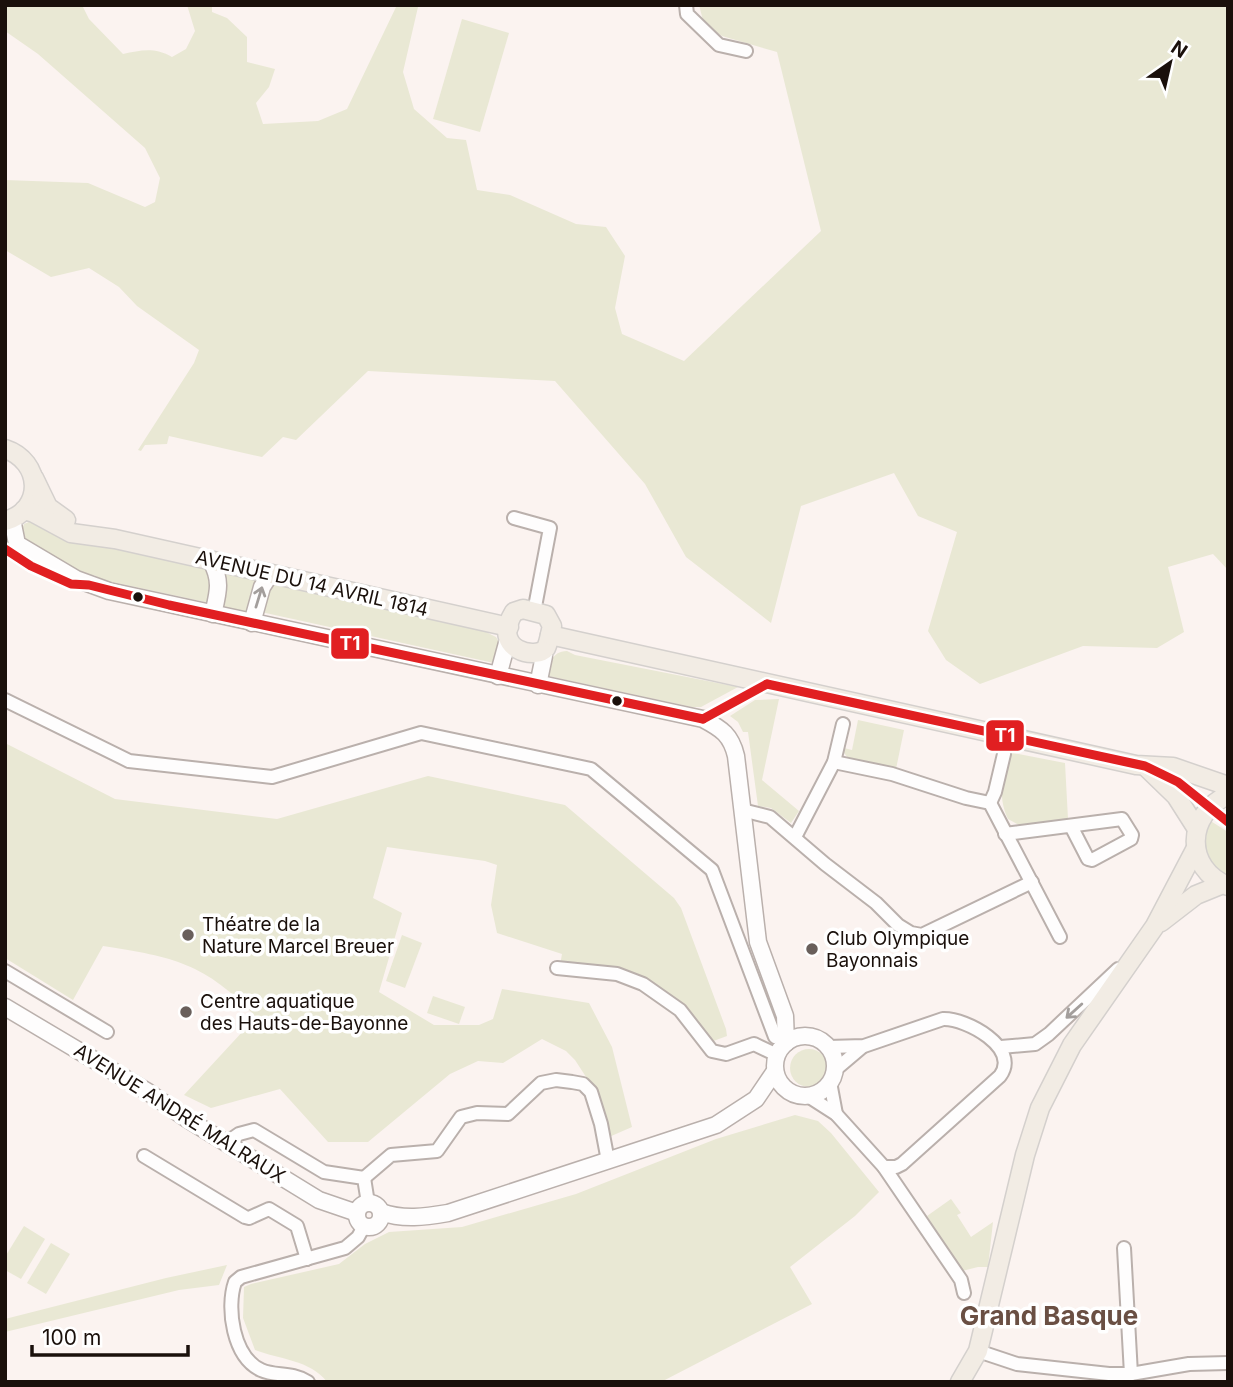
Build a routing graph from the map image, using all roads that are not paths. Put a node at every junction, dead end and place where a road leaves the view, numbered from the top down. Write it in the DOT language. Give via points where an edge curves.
graph roads {
  1 [pos="686,5"];
  2 [pos="746,51"];
  3 [pos="5,449"];
  4 [pos="34,478"];
  5 [pos="14,517"];
  6 [pos="514,518"];
  7 [pos="115,539"];
  8 [pos="211,561"];
  9 [pos="271,573"];
  10 [pos="534,612"];
  11 [pos="213,614"];
  12 [pos="252,622"];
  13 [pos="508,635"];
  14 [pos="546,643"];
  15 [pos="498,676"];
  16 [pos="538,685"];
  17 [pos="5,700"];
  18 [pos="842,724"];
  19 [pos="1004,754"];
  20 [pos="834,762"];
  21 [pos="1145,766"];
  22 [pos="1228,786"];
  23 [pos="1228,794"];
  24 [pos="990,803"];
  25 [pos="742,810"];
  26 [pos="1071,826"];
  27 [pos="1197,829"];
  28 [pos="1005,834"];
  29 [pos="795,837"];
  30 [pos="1196,848"];
  31 [pos="1032,882"];
  32 [pos="1226,885"];
  33 [pos="1155,926"];
  34 [pos="1060,937"];
  35 [pos="1140,947"];
  36 [pos="557,968"];
  37 [pos="5,971"];
  38 [pos="5,1007"];
  39 [pos="785,1016"];
  40 [pos="107,1032"];
  41 [pos="807,1037"];
  42 [pos="864,1046"];
  43 [pos="828,1047"];
  44 [pos="1001,1047"];
  45 [pos="778,1052"];
  46 [pos="832,1076"];
  47 [pos="792,1093"];
  48 [pos="808,1096"];
  49 [pos="756,1100"];
  50 [pos="836,1114"];
  51 [pos="226,1143"];
  52 [pos="144,1156"];
  53 [pos="608,1161"];
  54 [pos="884,1167"];
  55 [pos="363,1178"];
  56 [pos="370,1215"];
  57 [pos="1124,1248"];
  58 [pos="307,1259"];
  59 [pos="964,1293"];
  60 [pos="978,1350"];
  61 [pos="1228,1363"];
  62 [pos="1131,1374"];
  63 [pos="308,1382"];
  64 [pos="960,1382"];
  1 -- 2 [label="street" via="687,14 719,45"];
  3 -- 4 [label="main road, AVENUE DU 14 AVRIL 1814" via="25,460"];
  4 -- 5 [label="main road" via="31,501"];
  4 -- 7 [label="main road, AVENUE DU 14 AVRIL 1814" via="48,507 59,517"];
  5 -- 7 [label="main road, AVENUE DU 14 AVRIL 1814" via="34,513 71,533"];
  5 -- 11 [label="street" via="17,544 89,585"];
  6 -- 10 [label="street" via="551,528"];
  7 -- 8 [label="main road, AVENUE DU 14 AVRIL 1814"];
  8 -- 9 [label="main road, AVENUE DU 14 AVRIL 1814"];
  8 -- 11 [label="street" via="219,582"];
  12 -- 9 [label="street, one-way"];
  9 -- 13 [label="main road, AVENUE DU 14 AVRIL 1814"];
  10 -- 13 [label="main road" via="514,612"];
  10 -- 14 [label="main road" via="546,615 552,626"];
  11 -- 12 [label="street"];
  12 -- 15 [label="street"];
  13 -- 14 [label="main road, AVENUE DU 14 AVRIL 1814" via="513,648 536,653"];
  13 -- 15 [label="street"];
  14 -- 16 [label="street"];
  14 -- 21 [label="main road, AVENUE DU 14 AVRIL 1814"];
  15 -- 16 [label="street"];
  16 -- 25 [label="street" via="703,719 723,730 735,751"];
  17 -- 45 [label="street" via="129,761 272,777 421,733 591,769 712,870"];
  18 -- 20 [label="street"];
  19 -- 24 [label="street"];
  20 -- 24 [label="street"];
  20 -- 29 [label="street"];
  21 -- 22 [label="main road, AVENUE DU 14 AVRIL 1814" via="1173,767"];
  21 -- 27 [label="main road" via="1176,796"];
  23 -- 27 [label="main road" via="1208,808"];
  24 -- 28 [label="street"];
  25 -- 29 [label="street" via="770,817"];
  25 -- 39 [label="street" via="758,942"];
  26 -- 26 [label="street" via="1122,818 1132,835 1092,860"];
  26 -- 28 [label="street"];
  27 -- 30 [label="main road"];
  28 -- 31 [label="street"];
  29 -- 31 [label="street" via="911,933 927,934"];
  30 -- 32 [label="main road" via="1206,869"];
  30 -- 33 [label="main road"];
  31 -- 34 [label="street"];
  32 -- 33 [label="main road" via="1191,898"];
  33 -- 35 [label="main road"];
  35 -- 44 [label="street, one-way" via="1049,1034 1035,1044"];
  35 -- 60 [label="main road" via="1072,1045 1041,1108"];
  36 -- 45 [label="street" via="617,975 643,984 680,1010 712,1051 726,1054 754,1044"];
  37 -- 40 [label="street"];
  38 -- 51 [label="street, AVENUE ANDRÉ MALRAUX"];
  39 -- 41 [label="street"];
  39 -- 45 [label="street"];
  41 -- 43 [label="street"];
  41 -- 45 [label="street" via="796,1038"];
  42 -- 43 [label="street"];
  42 -- 44 [label="street" via="952,1019"];
  42 -- 46 [label="street"];
  43 -- 46 [label="street" via="834,1062"];
  44 -- 54 [label="street" via="1005,1060 1000,1076 902,1164"];
  45 -- 47 [label="street" via="778,1080"];
  45 -- 49 [label="street"];
  46 -- 48 [label="street" via="817,1094"];
  46 -- 50 [label="street"];
  47 -- 48 [label="street"];
  47 -- 49 [label="street"];
  48 -- 50 [label="street"];
  49 -- 53 [label="street" via="716,1125"];
  50 -- 54 [label="street"];
  51 -- 55 [label="street" via="254,1130 324,1172"];
  51 -- 56 [label="street, AVENUE ANDRÉ MALRAUX" via="319,1200"];
  52 -- 58 [label="street" via="245,1217 266,1209 297,1226"];
  53 -- 55 [label="street" via="591,1092 583,1084 546,1081 508,1114 469,1114 455,1124 438,1151 391,1155"];
  53 -- 56 [label="street" via="448,1213"];
  54 -- 59 [label="street" via="961,1280"];
  55 -- 56 [label="street"];
  56 -- 58 [label="street" via="358,1237 345,1248"];
  57 -- 62 [label="street"];
  58 -- 63 [label="street" via="241,1278 235,1282 232,1300 238,1346 257,1369 295,1374"];
  60 -- 62 [label="street" via="1017,1364"];
  60 -- 64 [label="main road"];
  61 -- 62 [label="street"];
}
